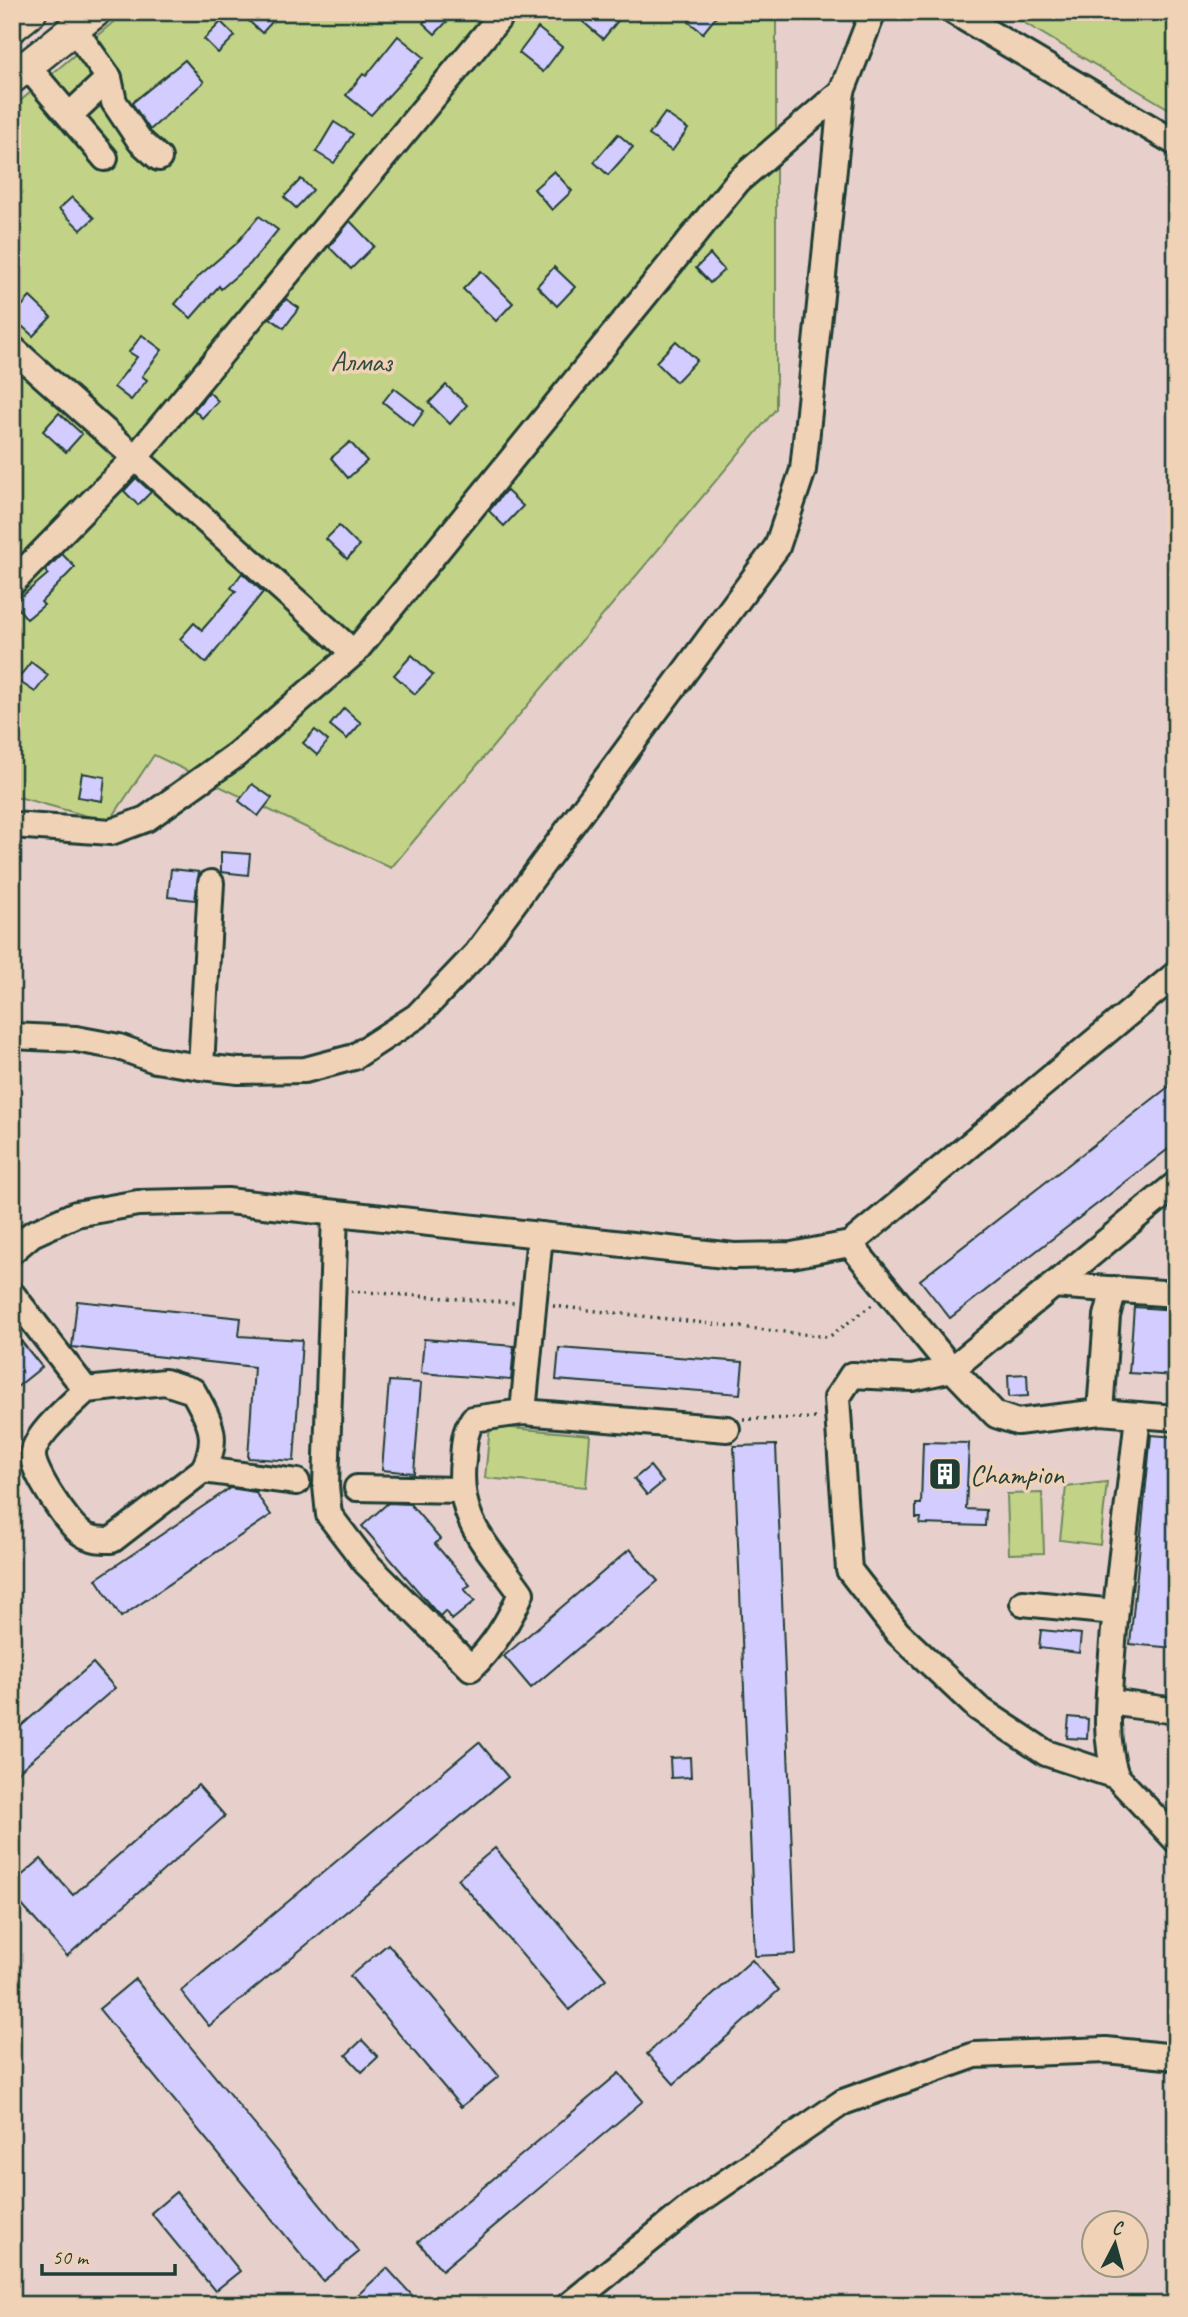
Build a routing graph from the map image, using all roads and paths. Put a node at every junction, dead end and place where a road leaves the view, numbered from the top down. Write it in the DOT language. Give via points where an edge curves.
graph roads {
  1 [pos="31,12"];
  2 [pos="504,12"];
  3 [pos="873,12"];
  4 [pos="954,12"];
  5 [pos="84,21"];
  6 [pos="12,27"];
  7 [pos="20,72"];
  8 [pos="109,78"];
  9 [pos="842,91"];
  10 [pos="71,114"];
  11 [pos="1176,143"];
  12 [pos="105,158"];
  13 [pos="159,158"];
  14 [pos="12,348"];
  15 [pos="135,458"];
  16 [pos="12,583"];
  17 [pos="354,653"];
  18 [pos="12,825"];
  19 [pos="211,883"];
  20 [pos="1174,978"];
  21 [pos="12,1036"];
  22 [pos="201,1067"];
  23 [pos="1176,1184"];
  24 [pos="335,1213"];
  25 [pos="540,1235"];
  26 [pos="850,1244"];
  27 [pos="12,1251"];
  28 [pos="1054,1285"];
  29 [pos="331,1289"];
  30 [pos="1114,1289"];
  31 [pos="889,1292"];
  32 [pos="12,1294"];
  33 [pos="1176,1294"];
  34 [pos="534,1304"];
  35 [pos="952,1369"];
  36 [pos="86,1390"];
  37 [pos="523,1412"];
  38 [pos="1100,1412"];
  39 [pos="1138,1415"];
  40 [pos="838,1418"];
  41 [pos="1176,1418"];
  42 [pos="727,1429"];
  43 [pos="203,1470"];
  44 [pos="297,1482"];
  45 [pos="358,1488"];
  46 [pos="460,1490"];
  47 [pos="1023,1604"];
  48 [pos="1115,1612"];
  49 [pos="1109,1702"];
  50 [pos="1176,1710"];
  51 [pos="1116,1776"];
  52 [pos="1176,1839"];
  53 [pos="1176,2057"];
  54 [pos="569,2305"];
  1 -- 6 [label="main road"];
  2 -- 15 [label="street"];
  3 -- 9 [label="street"];
  4 -- 11 [label="street"];
  5 -- 7 [label="main road"];
  5 -- 8 [label="street"];
  7 -- 10 [label="street"];
  8 -- 10 [label="street"];
  8 -- 13 [label="street" via="114,102 140,141"];
  9 -- 17 [label="street" via="738,181"];
  9 -- 22 [label="street" via="803,470 777,547 477,953 417,1016 354,1057 305,1070"];
  10 -- 12 [label="street"];
  14 -- 15 [label="street"];
  15 -- 16 [label="street"];
  15 -- 17 [label="street"];
  17 -- 18 [label="street" via="236,755 146,819 111,832"];
  19 -- 22 [label="street"];
  20 -- 26 [label="street"];
  21 -- 22 [label="street" via="76,1039"];
  23 -- 28 [label="street"];
  24 -- 25 [label="street"];
  24 -- 27 [label="street" via="227,1201 138,1203 76,1214 32,1234"];
  24 -- 29 [label="street"];
  25 -- 26 [label="street" via="734,1256 792,1255"];
  25 -- 34 [label="street"];
  26 -- 31 [label="street"];
  28 -- 30 [label="street"];
  28 -- 35 [label="street"];
  29 -- 34 [label="path"];
  29 -- 46 [label="street" via="329,1515 365,1562 471,1668 521,1594 471,1525"];
  30 -- 33 [label="street"];
  30 -- 38 [label="street" via="1107,1316"];
  31 -- 34 [label="path" via="829,1337"];
  31 -- 35 [label="street"];
  32 -- 36 [label="street"];
  34 -- 37 [label="street"];
  35 -- 38 [label="street" via="996,1415 1017,1422"];
  35 -- 40 [label="street" via="912,1378 852,1375 837,1398"];
  36 -- 43 [label="street" via="165,1382 193,1391 212,1424 212,1455"];
  36 -- 43 [label="street" via="38,1439 32,1456 41,1481 80,1533 112,1540"];
  37 -- 42 [label="street"];
  37 -- 46 [label="street" via="473,1419 466,1429"];
  38 -- 39 [label="street"];
  39 -- 41 [label="street"];
  39 -- 48 [label="street"];
  40 -- 42 [label="path" via="746,1418"];
  40 -- 51 [label="street" via="849,1570 898,1633 978,1708 1046,1753"];
  43 -- 44 [label="street"];
  45 -- 46 [label="street"];
  47 -- 48 [label="street"];
  48 -- 49 [label="street"];
  49 -- 50 [label="street"];
  49 -- 51 [label="street" via="1109,1754"];
  51 -- 52 [label="street"];
  53 -- 54 [label="street" via="1106,2050 975,2055 843,2102 694,2205"];
}
